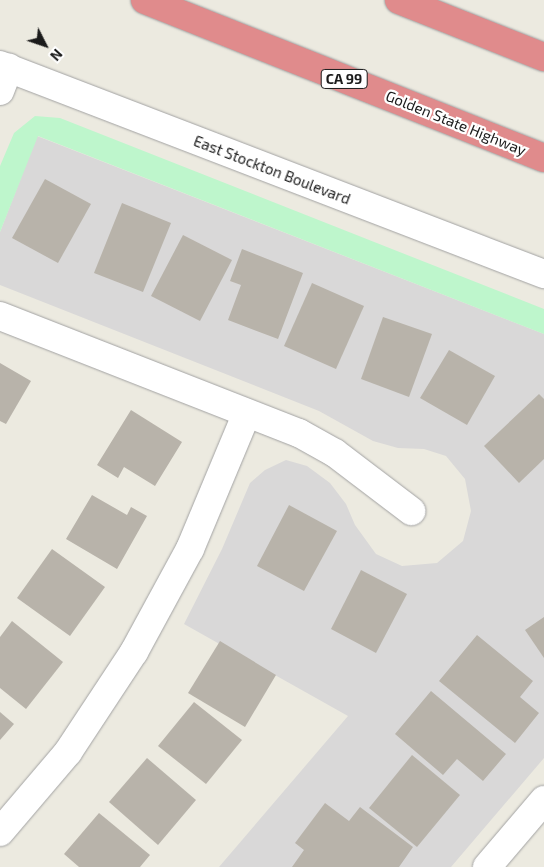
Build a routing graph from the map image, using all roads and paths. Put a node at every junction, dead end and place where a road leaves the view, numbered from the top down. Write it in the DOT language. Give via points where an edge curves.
graph roads {
  1 [pos="145,0"];
  2 [pos="399,0"];
  3 [pos="544,57"];
  4 [pos="3,75"];
  5 [pos="544,158"];
  6 [pos="544,274"];
  7 [pos="0,316"];
  8 [pos="247,413"];
  9 [pos="412,511"];
  10 [pos="544,800"];
  11 [pos="0,832"];
  12 [pos="487,867"];
  1 -- 5 [label="highway, Golden State Highway / CA 99"];
  2 -- 3 [label="highway"];
  4 -- 6 [label="street, East Stockton Boulevard"];
  7 -- 8 [label="street"];
  8 -- 9 [label="street" via="299,433 335,453"];
  8 -- 11 [label="street" via="190,550 134,652 68,752"];
  10 -- 12 [label="street"];
}
